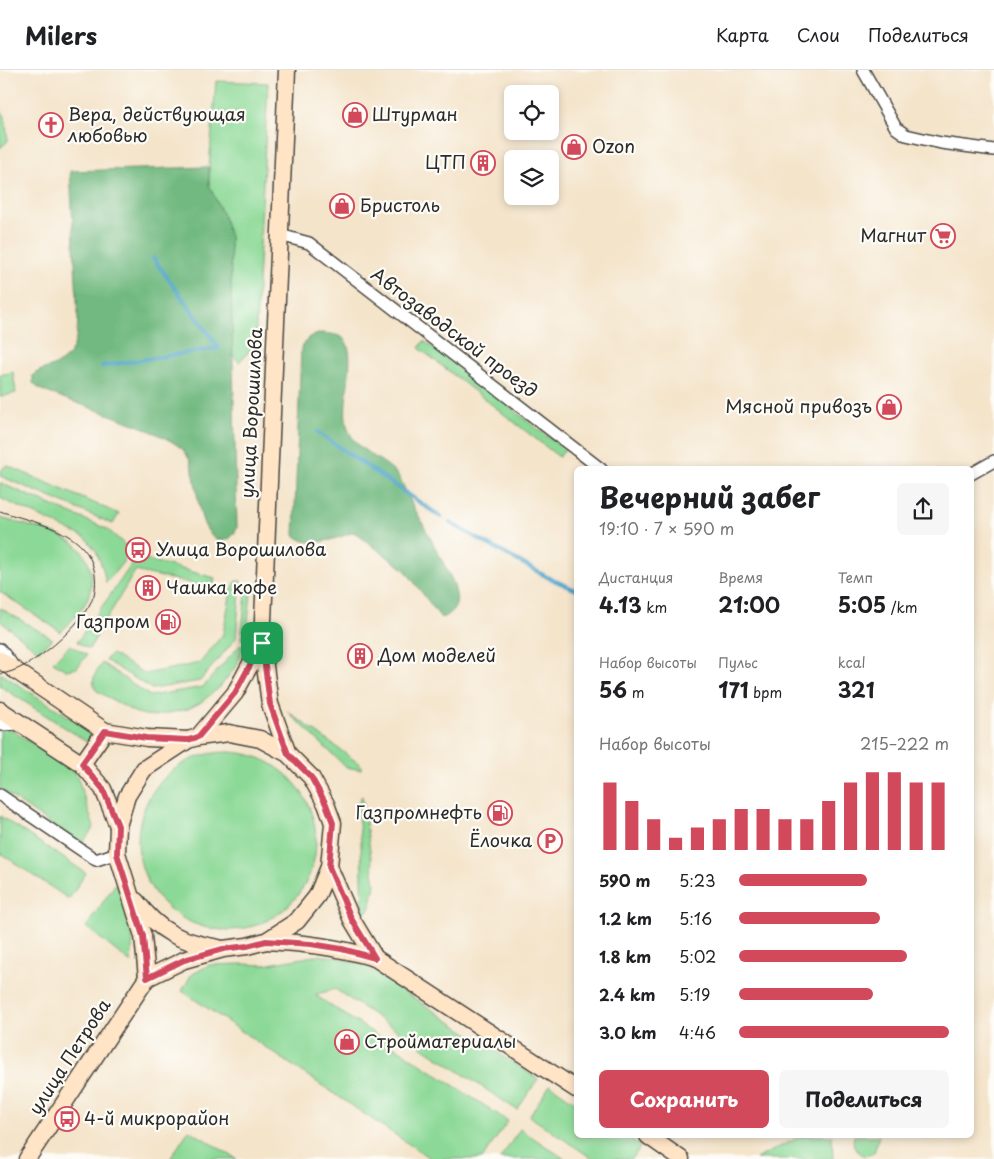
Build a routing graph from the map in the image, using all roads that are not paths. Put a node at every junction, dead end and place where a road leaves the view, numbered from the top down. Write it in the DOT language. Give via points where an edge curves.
graph roads {
  1 [pos="287,70"];
  2 [pos="863,70"];
  3 [pos="994,150"];
  4 [pos="280,235"];
  5 [pos="994,461"];
  6 [pos="597,466"];
  7 [pos="974,472"];
  8 [pos="262,643"];
  9 [pos="0,649"];
  10 [pos="0,660"];
  11 [pos="20,674"];
  12 [pos="0,710"];
  13 [pos="21,724"];
  14 [pos="0,725"];
  15 [pos="105,731"];
  16 [pos="193,738"];
  17 [pos="288,754"];
  18 [pos="82,764"];
  19 [pos="0,795"];
  20 [pos="118,826"];
  21 [pos="117,854"];
  22 [pos="329,867"];
  23 [pos="130,893"];
  24 [pos="266,941"];
  25 [pos="223,949"];
  26 [pos="375,958"];
  27 [pos="147,978"];
  28 [pos="574,1088"];
  29 [pos="651,1138"];
  30 [pos="27,1159"];
  31 [pos="681,1159"];
  1 -- 4 [label="main road, улица Ворошилова"];
  2 -- 3 [label="street" via="896,128 906,135"];
  4 -- 6 [label="street, Автозаводской проезд" via="308,244"];
  4 -- 8 [label="main road, улица Ворошилова"];
  5 -- 7 [label="street"];
  8 -- 16 [label="main road, улица Ворошилова" via="235,693"];
  8 -- 17 [label="main road" via="270,704"];
  9 -- 11 [label="street"];
  10 -- 11 [label="main road"];
  11 -- 15 [label="main road"];
  12 -- 13 [label="main road"];
  13 -- 14 [label="street"];
  13 -- 18 [label="main road"];
  15 -- 16 [label="main road" via="146,738"];
  15 -- 18 [label="main road"];
  16 -- 17 [label="main road" via="229,734 260,740"];
  16 -- 20 [label="main road" via="144,769 127,796"];
  17 -- 22 [label="main road" via="311,777 333,823"];
  18 -- 20 [label="main road" via="103,789"];
  19 -- 21 [label="street" via="96,860"];
  20 -- 21 [label="main road"];
  21 -- 23 [label="main road"];
  22 -- 24 [label="main road" via="317,896 297,921"];
  22 -- 26 [label="main road" via="352,920"];
  23 -- 25 [label="main road" via="147,916 169,933 195,945"];
  23 -- 27 [label="main road" via="143,936"];
  24 -- 25 [label="main road"];
  24 -- 26 [label="main road" via="311,944"];
  25 -- 27 [label="main road" via="184,960"];
  26 -- 28 [label="main road"];
  27 -- 30 [label="main road, улица Петрова"];
  29 -- 31 [label="main road"];
}
